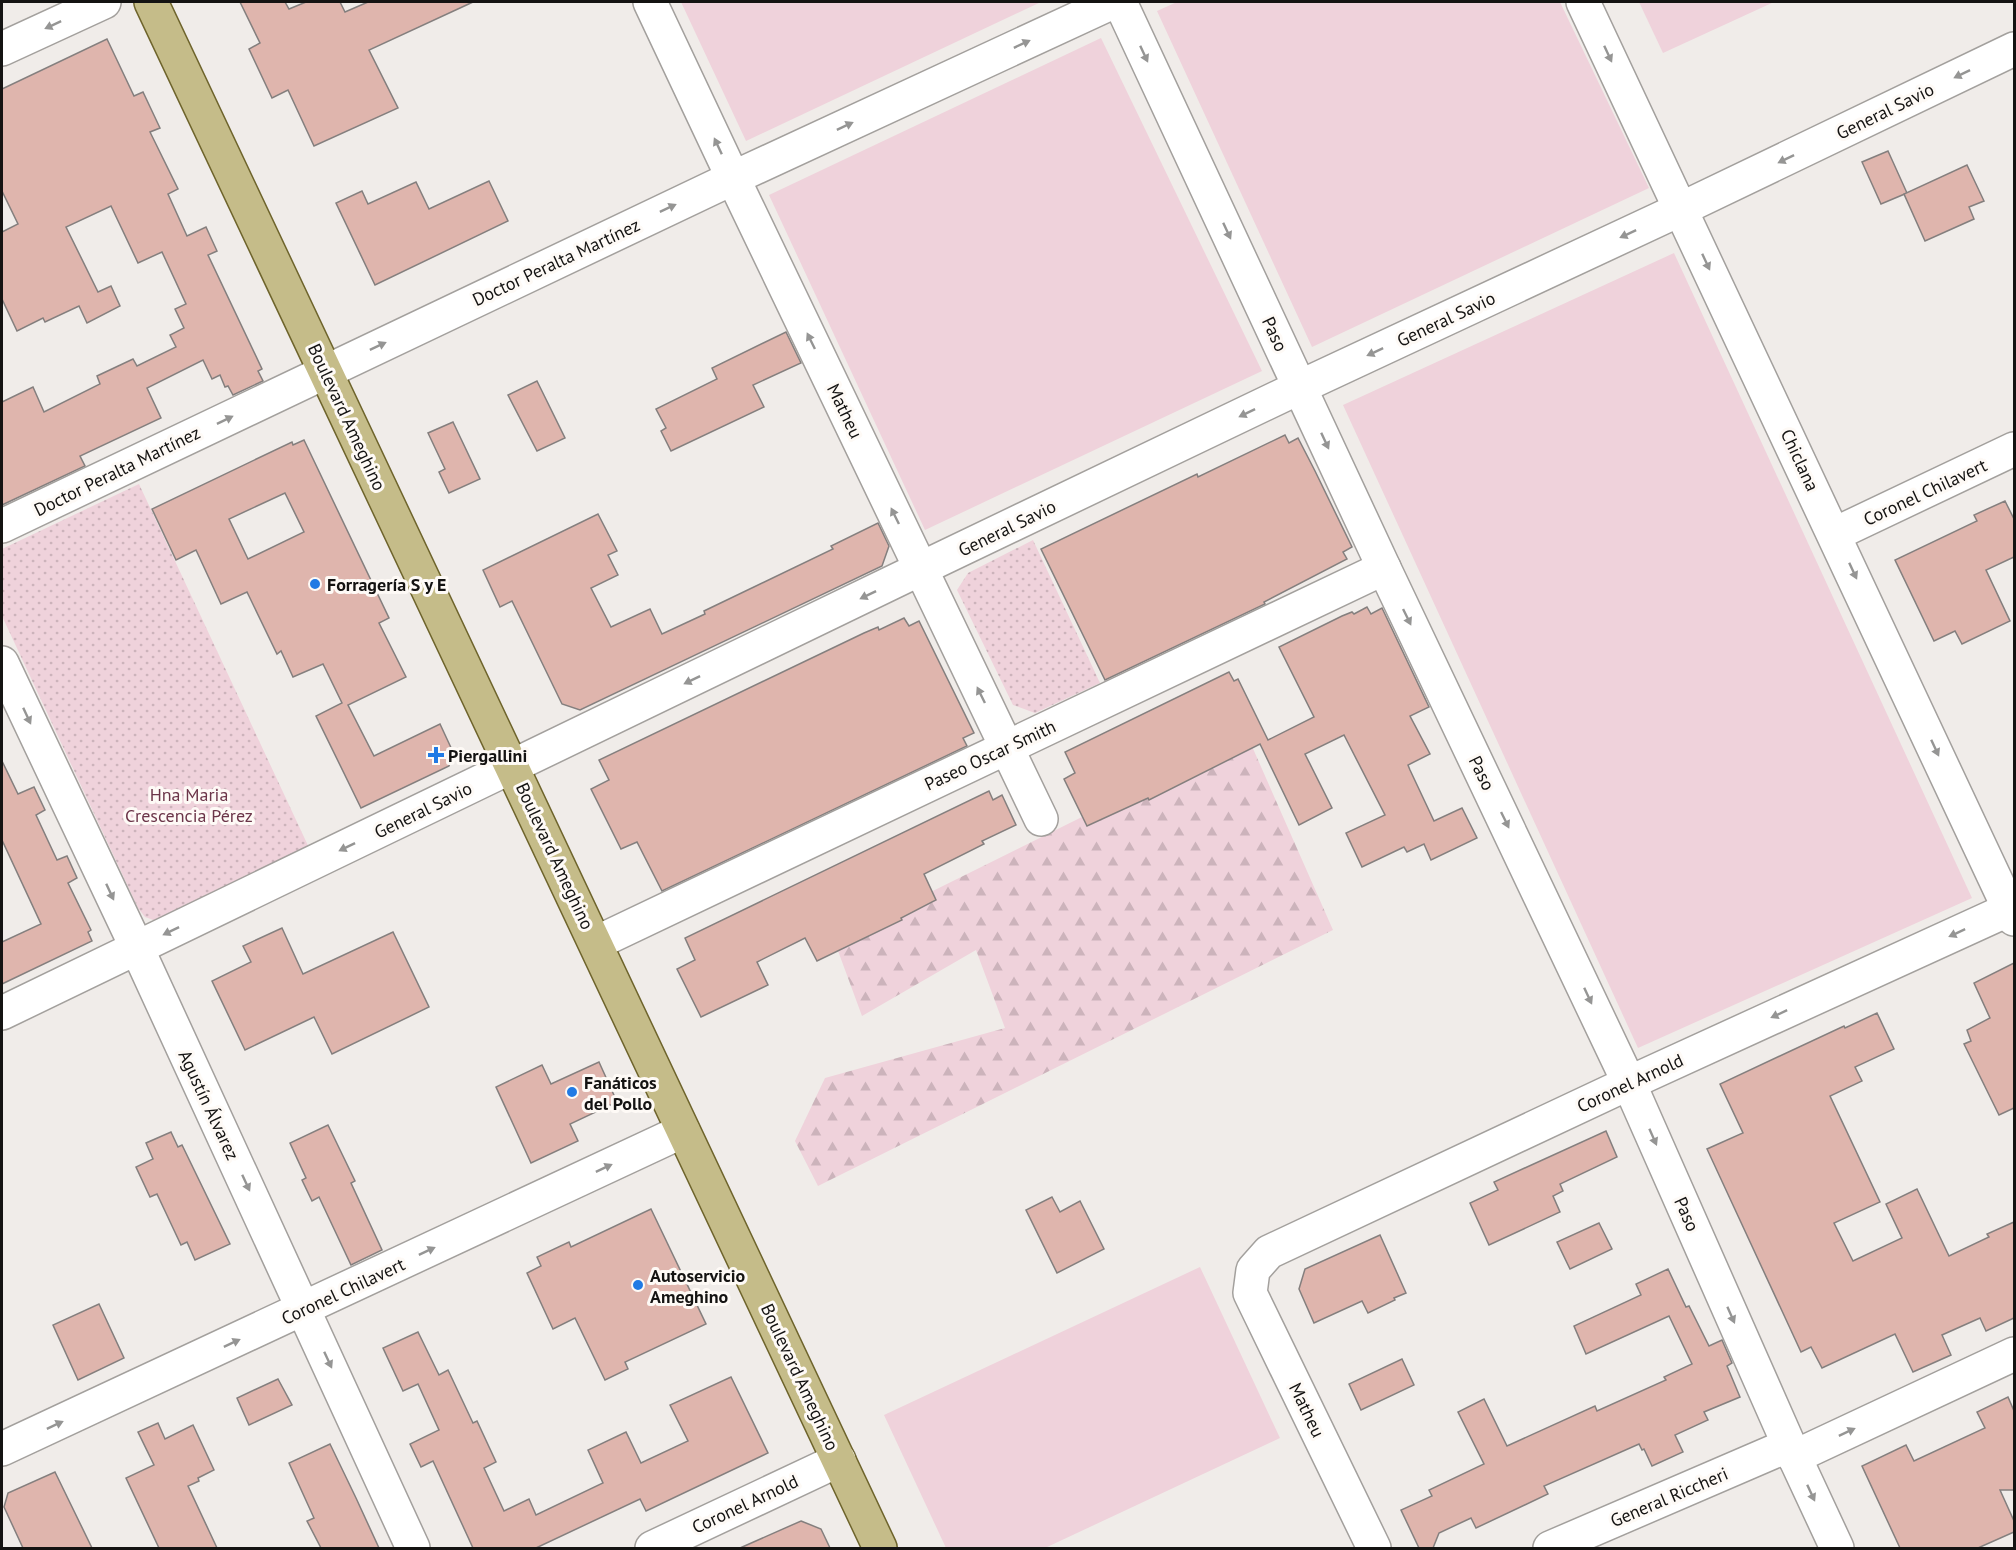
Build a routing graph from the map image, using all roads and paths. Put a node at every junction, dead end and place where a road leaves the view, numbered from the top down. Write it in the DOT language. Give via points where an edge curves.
graph roads {
  1 [pos="104,2"];
  2 [pos="152,2"];
  3 [pos="650,2"];
  4 [pos="1113,2"];
  5 [pos="1120,2"];
  6 [pos="1583,2"];
  7 [pos="2014,48"];
  8 [pos="2,49"];
  9 [pos="733,178"];
  10 [pos="1681,209"];
  11 [pos="325,372"];
  12 [pos="1300,387"];
  13 [pos="2014,449"];
  14 [pos="2,526"];
  15 [pos="1835,534"];
  16 [pos="1384,568"];
  17 [pos="920,569"];
  18 [pos="2,663"];
  19 [pos="1006,747"];
  20 [pos="514,767"];
  21 [pos="1041,819"];
  22 [pos="2013,911"];
  23 [pos="596,943"];
  24 [pos="136,948"];
  25 [pos="2,1013"];
  26 [pos="1629,1083"];
  27 [pos="683,1131"];
  28 [pos="1253,1270"];
  29 [pos="304,1309"];
  30 [pos="2014,1354"];
  31 [pos="2,1449"];
  32 [pos="1791,1451"];
  33 [pos="839,1460"];
  34 [pos="414,1548"];
  35 [pos="652,1548"];
  36 [pos="880,1548"];
  37 [pos="1374,1548"];
  38 [pos="1550,1548"];
  39 [pos="1837,1548"];
  1 -- 8 [label="street, one-way"];
  2 -- 11 [label="main road, Boulevard Ameghino"];
  9 -- 3 [label="street, Matheu, one-way"];
  9 -- 4 [label="street, Doctor Peralta Martínez, one-way"];
  5 -- 12 [label="street, Paso, one-way"];
  6 -- 10 [label="street, Chiclana, one-way"];
  7 -- 10 [label="street, General Savio, one-way"];
  11 -- 9 [label="street, Doctor Peralta Martínez, one-way"];
  17 -- 9 [label="street, Matheu, one-way"];
  10 -- 12 [label="street, General Savio, one-way"];
  10 -- 15 [label="street, Chiclana, one-way"];
  14 -- 11 [label="street, Doctor Peralta Martínez, one-way"];
  11 -- 20 [label="main road, Boulevard Ameghino"];
  12 -- 16 [label="street, Paso, one-way"];
  12 -- 17 [label="street, General Savio, one-way"];
  13 -- 15 [label="street, Coronel Chilavert"];
  15 -- 22 [label="street, Chiclana, one-way"];
  16 -- 19 [label="street, Paseo Oscar Smith"];
  16 -- 26 [label="street, Paso, one-way"];
  19 -- 17 [label="street, Matheu, one-way"];
  17 -- 20 [label="street, General Savio, one-way"];
  18 -- 24 [label="street, Agustín Álvarez, one-way"];
  19 -- 21 [label="street, Matheu"];
  19 -- 23 [label="street, Paseo Oscar Smith"];
  20 -- 23 [label="main road, Boulevard Ameghino"];
  20 -- 24 [label="street, General Savio, one-way"];
  22 -- 26 [label="street, Coronel Arnold, one-way"];
  23 -- 27 [label="main road, Boulevard Ameghino"];
  24 -- 25 [label="street, General Savio"];
  24 -- 29 [label="street, Agustín Álvarez, one-way"];
  26 -- 28 [label="street, Coronel Arnold" via="1269,1252"];
  26 -- 32 [label="street, Paso, one-way"];
  29 -- 27 [label="street, Coronel Chilavert, one-way"];
  27 -- 33 [label="main road, Boulevard Ameghino"];
  28 -- 37 [label="street, Matheu" via="1250,1293"];
  31 -- 29 [label="street, Coronel Chilavert, one-way"];
  29 -- 34 [label="street, Agustín Álvarez, one-way"];
  32 -- 30 [label="street, General Riccheri, one-way"];
  32 -- 38 [label="street, General Riccheri"];
  32 -- 39 [label="street, Paso, one-way"];
  33 -- 35 [label="street, Coronel Arnold"];
  33 -- 36 [label="main road, Boulevard Ameghino"];
}
